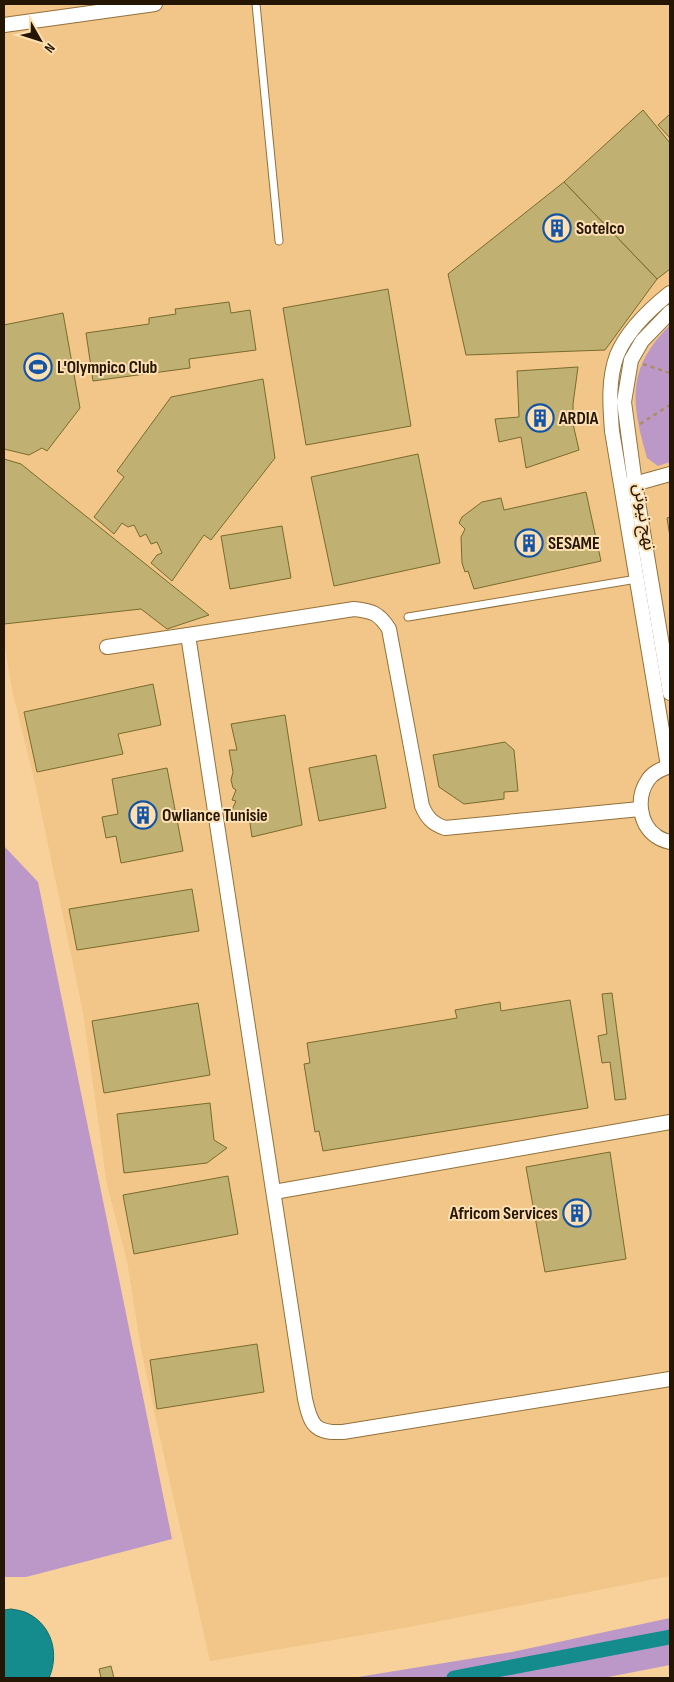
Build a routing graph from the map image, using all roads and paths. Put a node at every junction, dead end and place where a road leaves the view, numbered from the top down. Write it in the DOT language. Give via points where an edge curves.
graph roads {
  1 [pos="155,4"];
  2 [pos="256,4"];
  3 [pos="4,25"];
  4 [pos="279,241"];
  5 [pos="670,293"];
  6 [pos="670,312"];
  7 [pos="630,363"];
  8 [pos="615,365"];
  9 [pos="670,373"];
  10 [pos="670,405"];
  11 [pos="628,432"];
  12 [pos="670,474"];
  13 [pos="635,484"];
  14 [pos="622,488"];
  15 [pos="637,579"];
  16 [pos="408,617"];
  17 [pos="188,635"];
  18 [pos="107,647"];
  19 [pos="670,693"];
  20 [pos="669,766"];
  21 [pos="640,809"];
  22 [pos="670,842"];
  23 [pos="670,1122"];
  24 [pos="274,1192"];
  25 [pos="670,1379"];
  1 -- 3 [label="street"];
  2 -- 4 [label="lane"];
  5 -- 8 [label="street, نهج نيوتن" via="631,332"];
  6 -- 7 [label="street, نهج نيوتن" via="642,341"];
  7 -- 8 [label="street"];
  7 -- 9 [label="path"];
  7 -- 11 [label="street, نهج نيوتن" via="624,402"];
  8 -- 14 [label="street, نهج نيوتن" via="610,402"];
  10 -- 11 [label="path"];
  11 -- 13 [label="street, نهج نيوتن"];
  12 -- 13 [label="street"];
  13 -- 14 [label="street"];
  13 -- 19 [label="street, نهج نيوتن"];
  14 -- 15 [label="street, نهج نيوتن"];
  15 -- 16 [label="lane"];
  15 -- 20 [label="street, نهج نيوتن"];
  17 -- 18 [label="street"];
  17 -- 21 [label="street" via="354,609 370,611 382,618 389,629 422,806 436,825 445,828"];
  17 -- 24 [label="street"];
  20 -- 21 [label="street" via="648,780 641,794"];
  21 -- 22 [label="street" via="645,824 656,836"];
  23 -- 24 [label="street"];
  24 -- 25 [label="street" via="305,1399 310,1417 320,1431 343,1432"];
}
